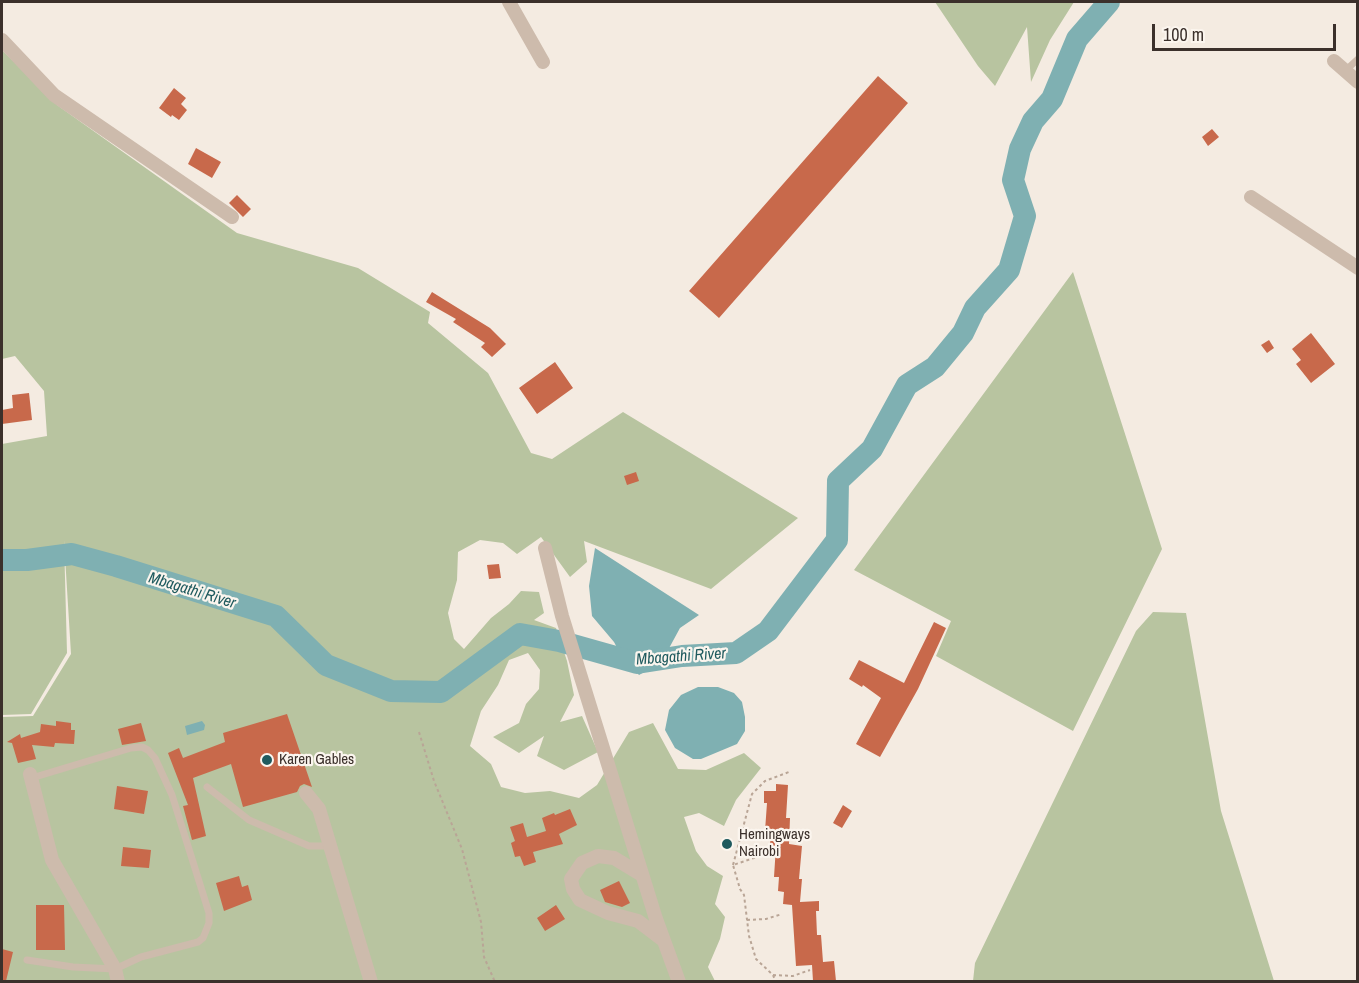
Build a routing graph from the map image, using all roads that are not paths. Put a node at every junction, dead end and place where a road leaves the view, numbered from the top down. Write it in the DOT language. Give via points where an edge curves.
graph roads {
  1 [pos="509,2"];
  2 [pos="2,40"];
  3 [pos="1358,59"];
  4 [pos="1334,61"];
  5 [pos="543,62"];
  6 [pos="1345,71"];
  7 [pos="1358,82"];
  8 [pos="1251,197"];
  9 [pos="232,217"];
  10 [pos="1358,268"];
  11 [pos="545,548"];
  12 [pos="31,775"];
  13 [pos="207,788"];
  14 [pos="306,794"];
  15 [pos="330,846"];
  16 [pos="642,875"];
  17 [pos="663,940"];
  18 [pos="27,960"];
  19 [pos="117,975"];
  20 [pos="371,981"];
  21 [pos="679,981"];
  1 -- 5 [label="street"];
  2 -- 9 [label="street" via="54,95"];
  3 -- 6 [label="lane"];
  4 -- 6 [label="street"];
  6 -- 7 [label="street"];
  8 -- 10 [label="street"];
  11 -- 16 [label="street" via="562,616"];
  12 -- 19 [label="street" via="52,860"];
  12 -- 19 [label="lane" via="141,747 155,758 172,795 209,923 198,942 141,957"];
  13 -- 15 [label="lane" via="249,820 309,846"];
  14 -- 15 [label="street" via="319,809"];
  15 -- 20 [label="street"];
  16 -- 17 [label="street"];
  16 -- 17 [label="street" via="614,858 598,856 582,863 571,879 580,900 638,921"];
  17 -- 21 [label="street"];
  18 -- 19 [label="lane"];
}
